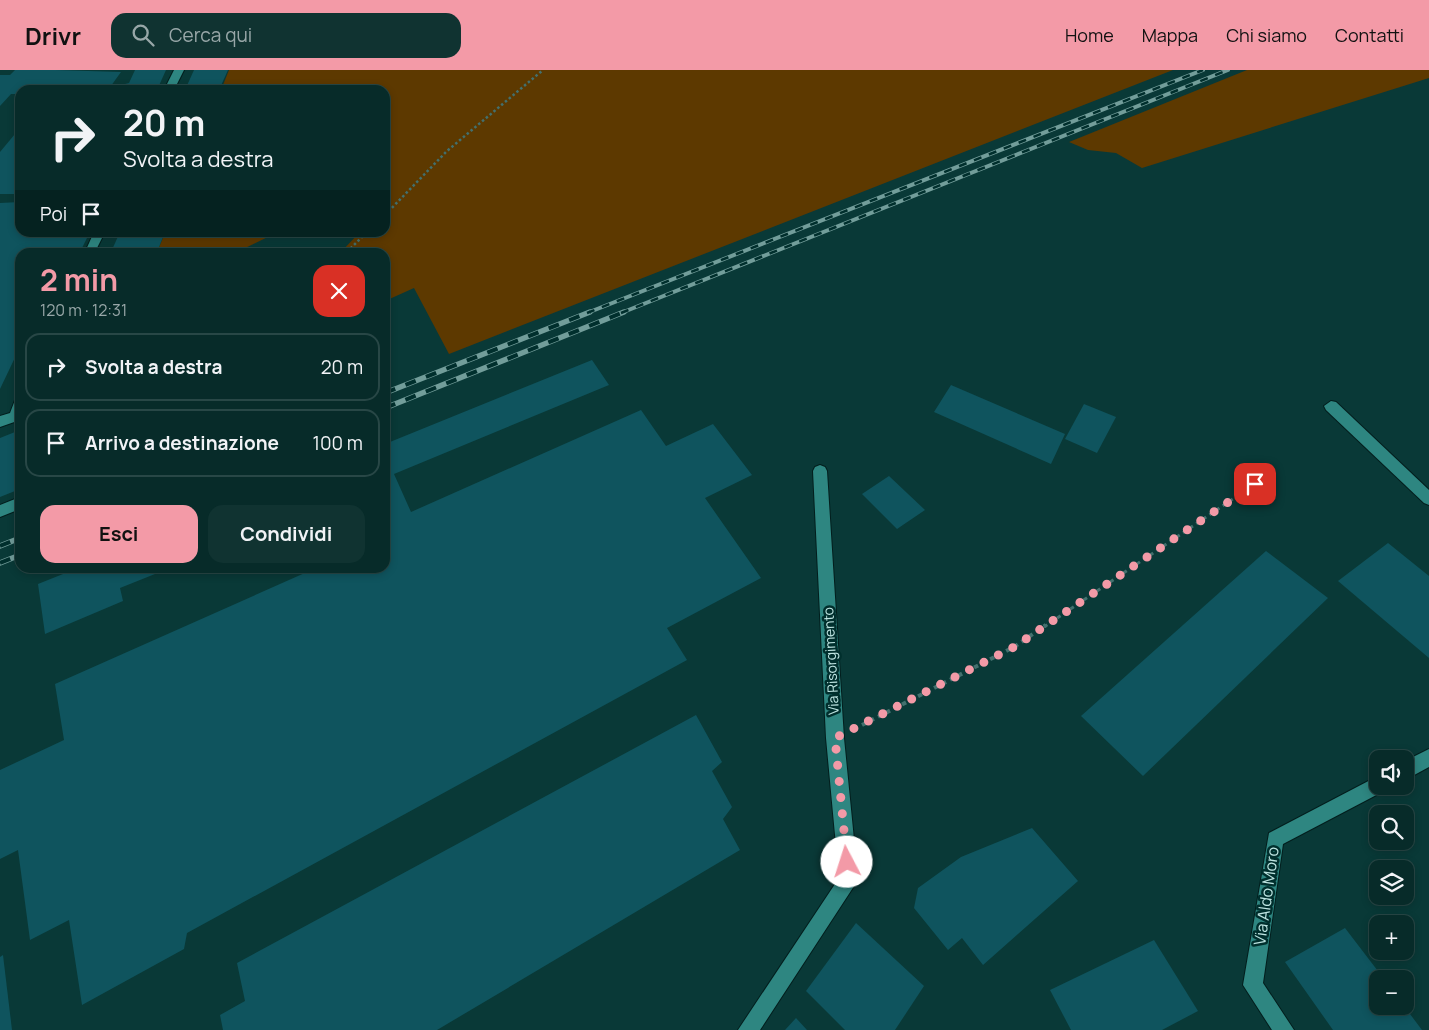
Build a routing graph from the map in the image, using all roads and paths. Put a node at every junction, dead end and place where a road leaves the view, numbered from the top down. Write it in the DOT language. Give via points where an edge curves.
graph roads {
  1 [pos="179,70"];
  2 [pos="543,70"];
  3 [pos="172,85"];
  4 [pos="390,211"];
  5 [pos="362,237"];
  6 [pos="351,248"];
  7 [pos="1331,406"];
  8 [pos="15,416"];
  9 [pos="0,422"];
  10 [pos="820,471"];
  11 [pos="1271,473"];
  12 [pos="1429,499"];
  13 [pos="15,505"];
  14 [pos="0,510"];
  15 [pos="835,738"];
  16 [pos="1429,758"];
  17 [pos="1414,766"];
  18 [pos="1369,790"];
  19 [pos="748,1030"];
  20 [pos="1284,1030"];
  1 -- 3 [label="street"];
  2 -- 4 [label="path" via="448,151"];
  5 -- 6 [label="path"];
  7 -- 12 [label="street"];
  8 -- 9 [label="street"];
  10 -- 15 [label="street, Via Risorgimento"];
  11 -- 15 [label="path" via="1014,647"];
  13 -- 14 [label="street"];
  15 -- 19 [label="street, Via Risorgimento" via="849,880"];
  16 -- 17 [label="street"];
  18 -- 20 [label="street, Via Aldo Moro" via="1275,839 1253,985"];
}
